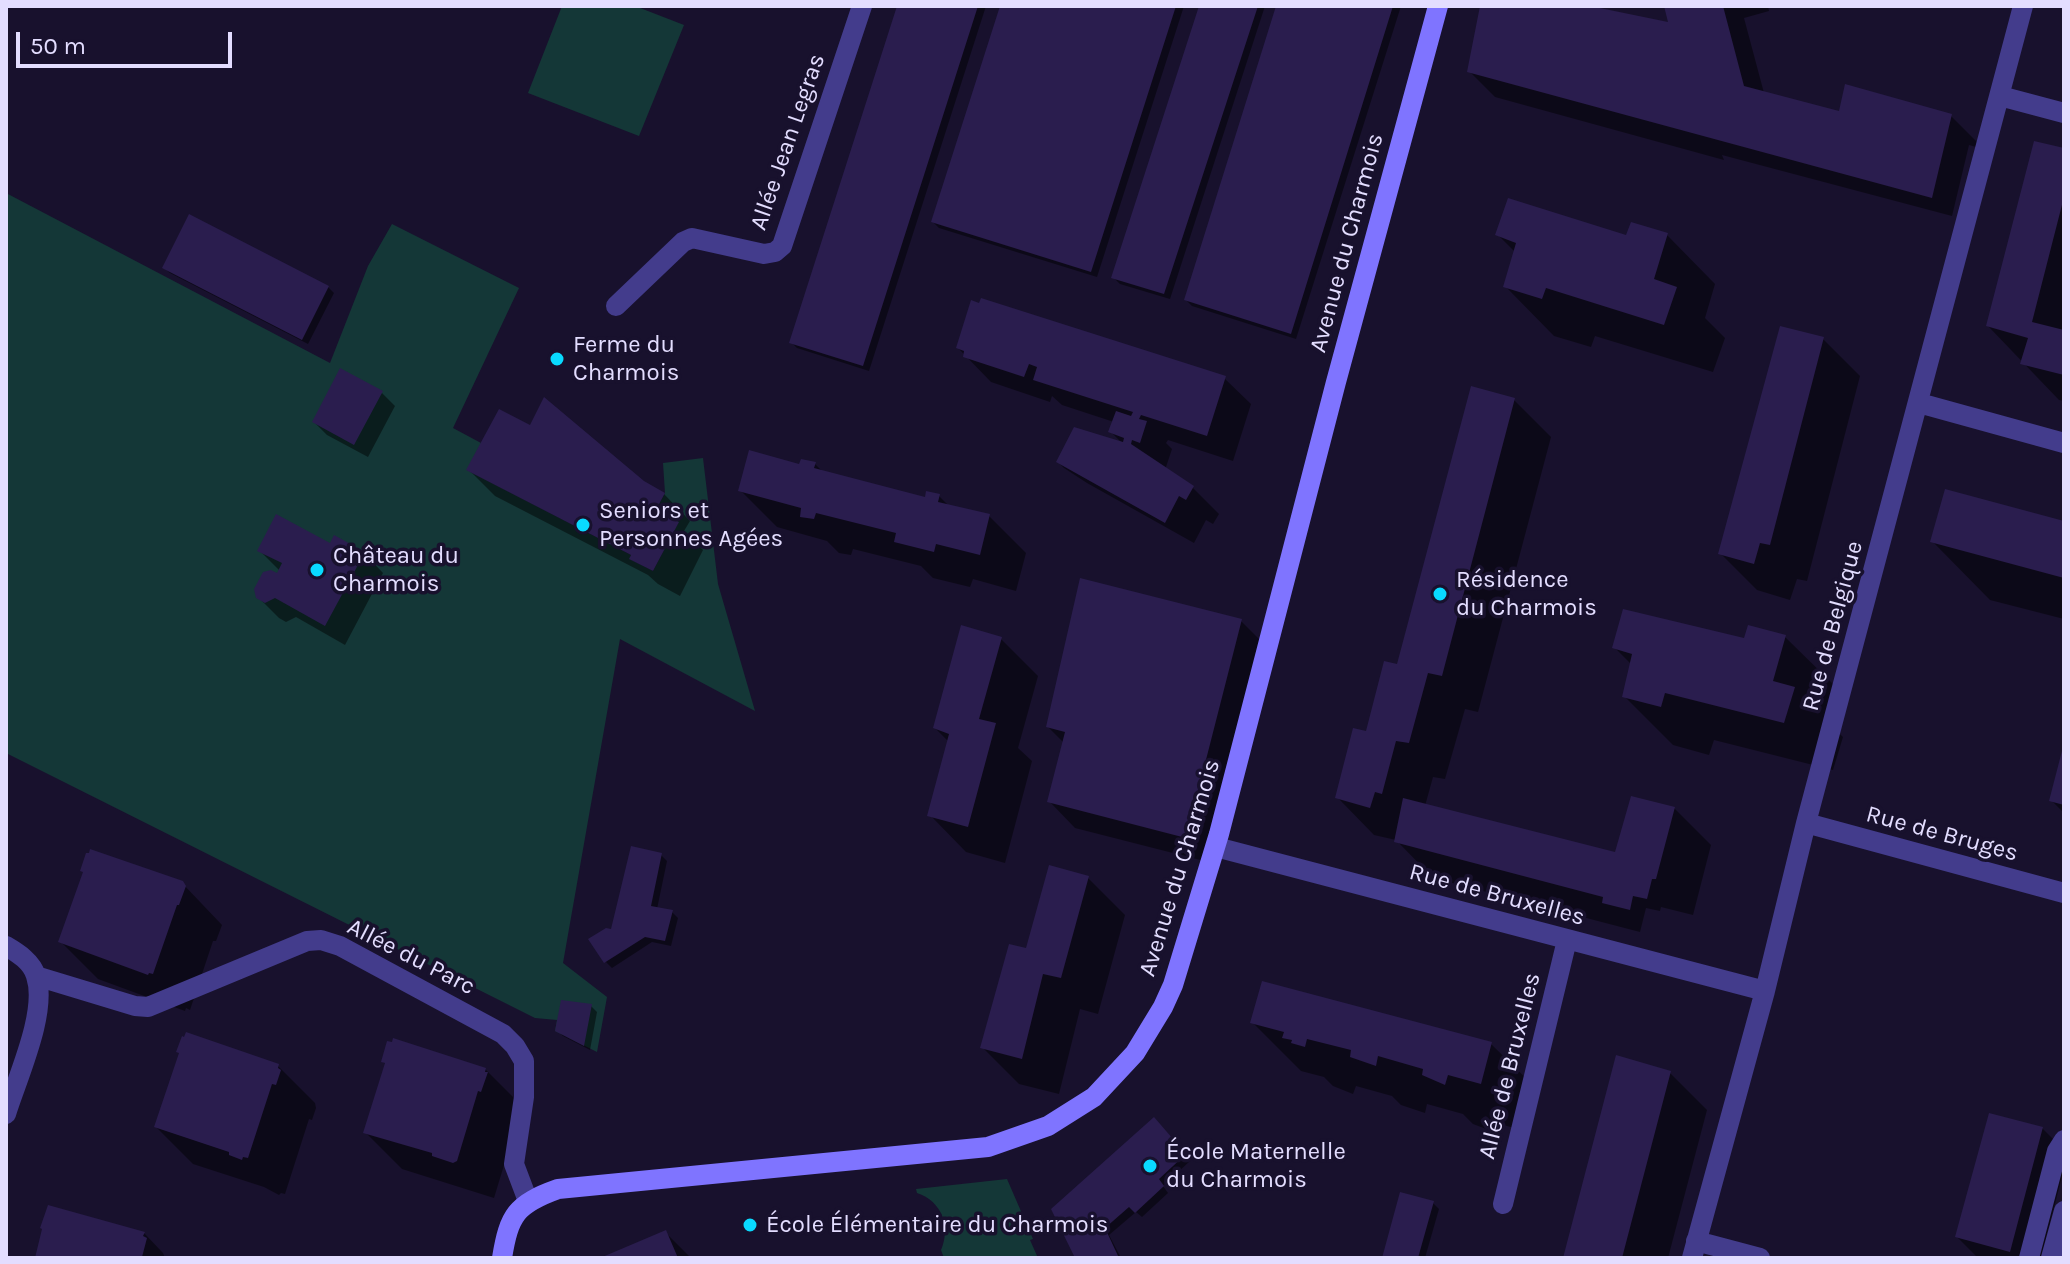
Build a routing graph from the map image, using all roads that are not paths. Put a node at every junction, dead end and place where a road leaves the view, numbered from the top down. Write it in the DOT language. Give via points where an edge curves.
graph roads {
  1 [pos="862,6"];
  2 [pos="1438,6"];
  3 [pos="2023,6"];
  4 [pos="2000,96"];
  5 [pos="2064,113"];
  6 [pos="616,306"];
  7 [pos="1919,403"];
  8 [pos="2064,443"];
  9 [pos="1806,823"];
  10 [pos="1216,847"];
  11 [pos="2064,893"];
  12 [pos="1567,940"];
  13 [pos="6,946"];
  14 [pos="36,976"];
  15 [pos="1765,991"];
  16 [pos="6,1114"];
  17 [pos="2064,1140"];
  18 [pos="528,1201"];
  19 [pos="1503,1204"];
  20 [pos="2064,1211"];
  21 [pos="1694,1250"];
  22 [pos="502,1258"];
  23 [pos="1760,1258"];
  24 [pos="2029,1258"];
  25 [pos="2051,1258"];
  1 -- 6 [label="street, Allée Jean Legras" via="782,246 764,254 692,238"];
  2 -- 10 [label="street, Avenue du Charmois"];
  3 -- 4 [label="street, Rue de Belgique"];
  4 -- 5 [label="street"];
  4 -- 7 [label="street, Rue de Belgique"];
  7 -- 8 [label="street"];
  7 -- 9 [label="street, Rue de Belgique"];
  9 -- 11 [label="street, Rue de Bruges"];
  9 -- 15 [label="street, Rue de Belgique"];
  10 -- 12 [label="street, Rue de Bruxelles"];
  10 -- 18 [label="street, Avenue du Charmois" via="1179,968 1150,1031 1094,1097 1048,1126 966,1151 576,1185"];
  12 -- 15 [label="street, Rue de Bruxelles"];
  12 -- 19 [label="street, Allée de Bruxelles"];
  13 -- 14 [label="street" via="29,963"];
  14 -- 16 [label="street" via="38,1010"];
  14 -- 18 [label="street, Allée du Parc" via="148,1007 307,941 340,946 503,1034 515,1046 526,1077 514,1164"];
  15 -- 21 [label="street, Rue de Belgique"];
  17 -- 24 [label="street"];
  18 -- 22 [label="street" via="510,1224"];
  20 -- 25 [label="street"];
  21 -- 23 [label="street"];
}
